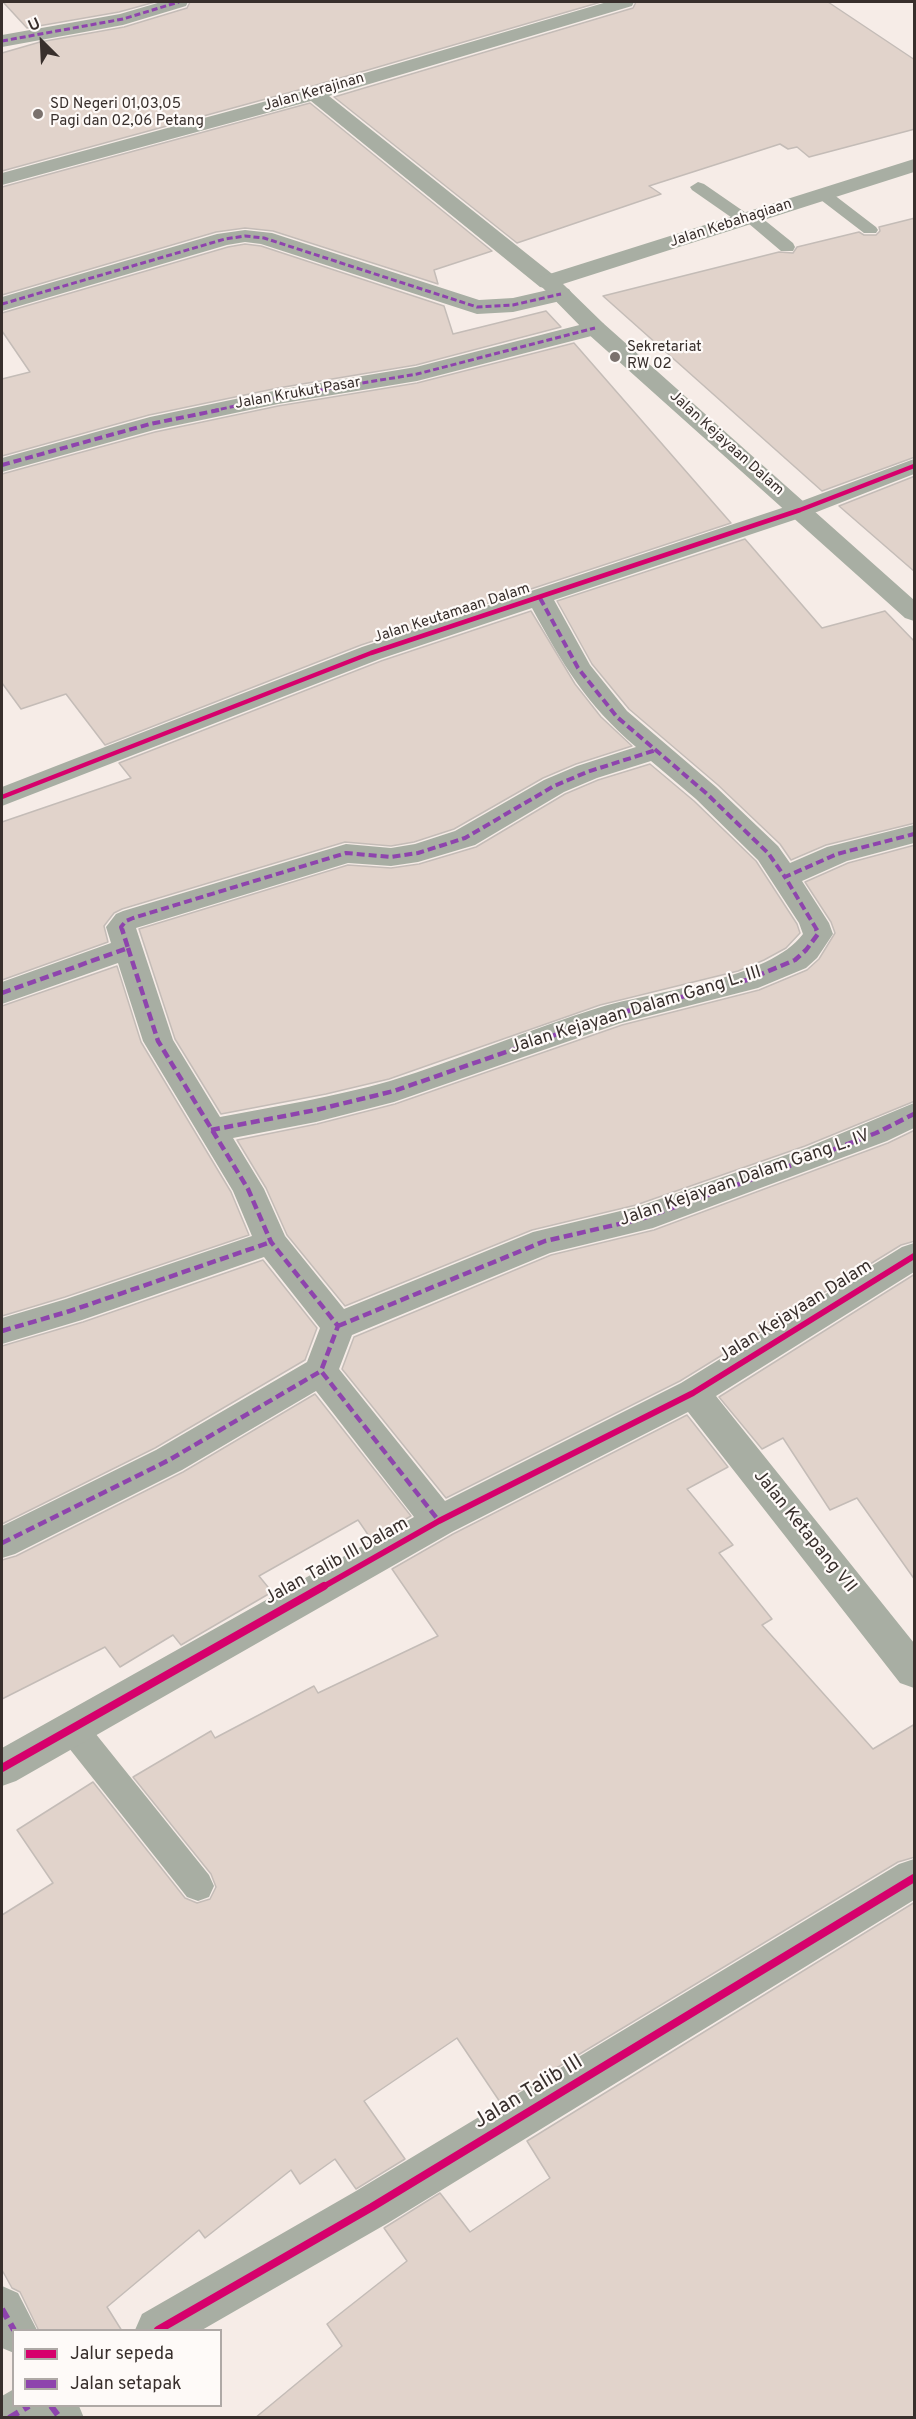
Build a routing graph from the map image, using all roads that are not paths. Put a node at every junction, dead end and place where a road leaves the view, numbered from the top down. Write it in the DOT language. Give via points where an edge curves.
graph roads {
  1 [pos="179,2"];
  2 [pos="624,2"];
  3 [pos="2,41"];
  4 [pos="314,94"];
  5 [pos="915,165"];
  6 [pos="2,179"];
  7 [pos="698,187"];
  8 [pos="824,194"];
  9 [pos="748,218"];
  10 [pos="870,230"];
  11 [pos="787,247"];
  12 [pos="555,288"];
  13 [pos="2,304"];
  14 [pos="595,327"];
  15 [pos="2,465"];
  16 [pos="915,466"];
  17 [pos="800,510"];
  18 [pos="540,598"];
  19 [pos="915,613"];
  20 [pos="656,750"];
  21 [pos="2,797"];
  22 [pos="915,834"];
  23 [pos="785,877"];
  24 [pos="128,948"];
  25 [pos="2,993"];
  26 [pos="915,1114"];
  27 [pos="211,1130"];
  28 [pos="271,1242"];
  29 [pos="915,1256"];
  30 [pos="338,1326"];
  31 [pos="2,1331"];
  32 [pos="321,1371"];
  33 [pos="693,1393"];
  34 [pos="439,1521"];
  35 [pos="2,1544"];
  36 [pos="915,1671"];
  37 [pos="72,1728"];
  38 [pos="2,1768"];
  39 [pos="915,1878"];
  40 [pos="198,1886"];
  41 [pos="2,2308"];
  42 [pos="13,2329"];
  43 [pos="161,2329"];
  44 [pos="27,2407"];
  45 [pos="9,2418"];
  1 -- 3 [label="street" via="123,19"];
  2 -- 4 [label="street, Jalan Kerajinan"];
  4 -- 6 [label="street, Jalan Kerajinan"];
  4 -- 12 [label="street, Jalan Kejayaan Dalam"];
  5 -- 8 [label="street, Jalan Kebahagiaan"];
  7 -- 9 [label="lane"];
  8 -- 9 [label="street, Jalan Kebahagiaan"];
  8 -- 10 [label="lane"];
  9 -- 11 [label="lane"];
  9 -- 12 [label="street, Jalan Kebahagiaan"];
  12 -- 13 [label="street, Jalan Kebahagiaan" via="513,305 477,307 264,238 245,236"];
  12 -- 14 [label="street, Jalan Kejayaan Dalam"];
  14 -- 15 [label="street, Jalan Krukut Pasar" via="417,374 150,424"];
  14 -- 17 [label="street, Jalan Kejayaan Dalam"];
  16 -- 17 [label="street, Jalan Keutamaan Dalam"];
  17 -- 18 [label="street, Jalan Keutamaan Dalam"];
  17 -- 19 [label="street, Jalan Kejayaan Dalam"];
  18 -- 20 [label="street" via="578,668 627,728"];
  18 -- 21 [label="street, Jalan Keutamaan Dalam" via="371,653"];
  20 -- 23 [label="street" via="768,854"];
  20 -- 24 [label="street" via="554,786 465,838 391,857 346,853 133,918 121,927"];
  22 -- 23 [label="street" via="837,854"];
  23 -- 27 [label="street, Jalan Kejayaan Dalam Gang L. III" via="818,934 807,952 791,963 722,988 650,1003 564,1030 418,1084 340,1105"];
  24 -- 25 [label="street"];
  24 -- 27 [label="street" via="158,1041"];
  26 -- 30 [label="street, Jalan Kejayaan Dalam Gang L. IV" via="837,1149 641,1219 545,1241"];
  27 -- 28 [label="street" via="248,1189"];
  28 -- 30 [label="street"];
  28 -- 31 [label="street"];
  29 -- 33 [label="street, Jalan Kejayaan Dalam"];
  30 -- 32 [label="street"];
  32 -- 34 [label="street"];
  32 -- 35 [label="street" via="169,1460"];
  33 -- 34 [label="street, Jalan Talib III Dalam"];
  33 -- 36 [label="street, Jalan Ketapang VII"];
  34 -- 37 [label="street, Jalan Talib III Dalam"];
  37 -- 38 [label="street, Jalan Talib III Dalam"];
  37 -- 40 [label="lane"];
  39 -- 43 [label="street, Jalan Talib III" via="372,2207"];
  41 -- 42 [label="street"];
  44 -- 45 [label="street"];
}
